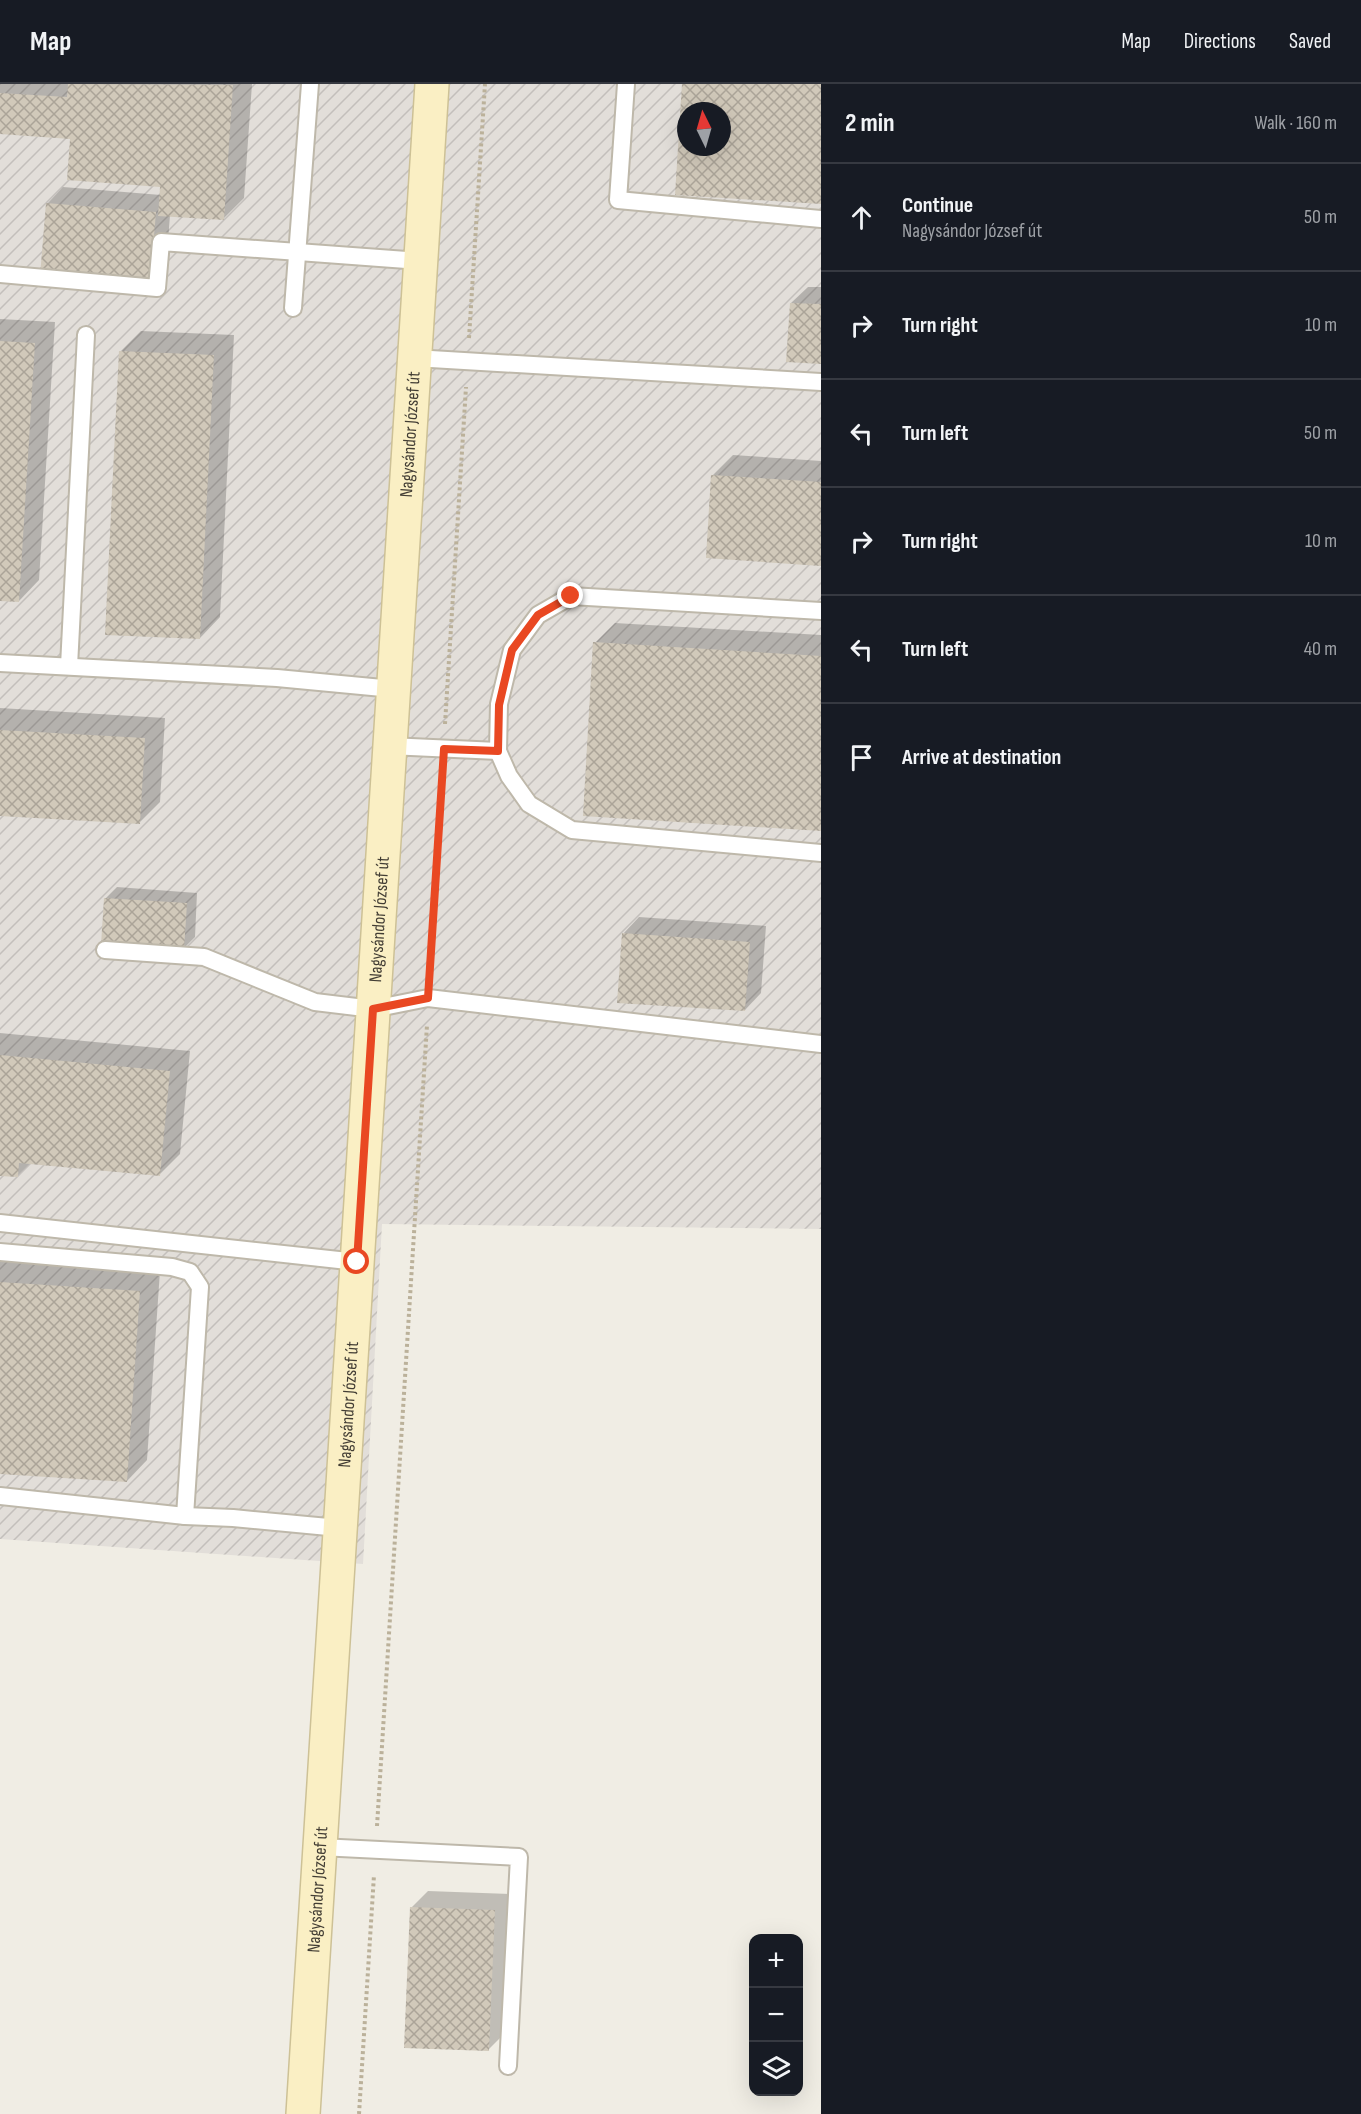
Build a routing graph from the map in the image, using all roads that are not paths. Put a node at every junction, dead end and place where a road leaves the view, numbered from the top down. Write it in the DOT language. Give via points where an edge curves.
graph roads {
  1 [pos="310,84"];
  2 [pos="432,84"];
  3 [pos="626,84"];
  4 [pos="821,219"];
  5 [pos="296,252"];
  6 [pos="420,261"];
  7 [pos="0,274"];
  8 [pos="293,308"];
  9 [pos="86,335"];
  10 [pos="414,358"];
  11 [pos="821,382"];
  12 [pos="821,611"];
  13 [pos="0,663"];
  14 [pos="69,666"];
  15 [pos="393,689"];
  16 [pos="389,746"];
  17 [pos="498,751"];
  18 [pos="821,853"];
  19 [pos="105,950"];
  20 [pos="373,1009"];
  21 [pos="821,1044"];
  22 [pos="0,1223"];
  23 [pos="0,1252"];
  24 [pos="357,1262"];
  25 [pos="0,1496"];
  26 [pos="185,1515"];
  27 [pos="339,1528"];
  28 [pos="320,1847"];
  29 [pos="508,2066"];
  30 [pos="303,2114"];
  1 -- 5 [label="lane"];
  2 -- 6 [label="street, Nagysándor József út"];
  3 -- 4 [label="lane" via="618,200"];
  5 -- 6 [label="lane"];
  5 -- 7 [label="lane" via="161,242 157,288"];
  5 -- 8 [label="lane"];
  6 -- 10 [label="street, Nagysándor József út"];
  9 -- 14 [label="lane"];
  10 -- 11 [label="lane"];
  10 -- 15 [label="street, Nagysándor József út"];
  12 -- 17 [label="lane" via="571,596 538,615 512,650 499,705"];
  13 -- 14 [label="lane"];
  14 -- 15 [label="lane"];
  15 -- 16 [label="street, Nagysándor József út"];
  16 -- 17 [label="lane"];
  16 -- 20 [label="street, Nagysándor József út"];
  17 -- 18 [label="lane" via="509,776 529,804 572,830"];
  19 -- 20 [label="lane" via="204,957 315,1002"];
  20 -- 21 [label="lane" via="428,998"];
  20 -- 24 [label="street, Nagysándor József út"];
  22 -- 24 [label="lane"];
  23 -- 26 [label="lane" via="172,1267 190,1272 200,1287 200,1298"];
  24 -- 27 [label="street, Nagysándor József út"];
  25 -- 26 [label="lane"];
  26 -- 27 [label="lane"];
  27 -- 28 [label="street, Nagysándor József út"];
  28 -- 29 [label="lane" via="519,1857"];
  28 -- 30 [label="street, Nagysándor József út"];
}
